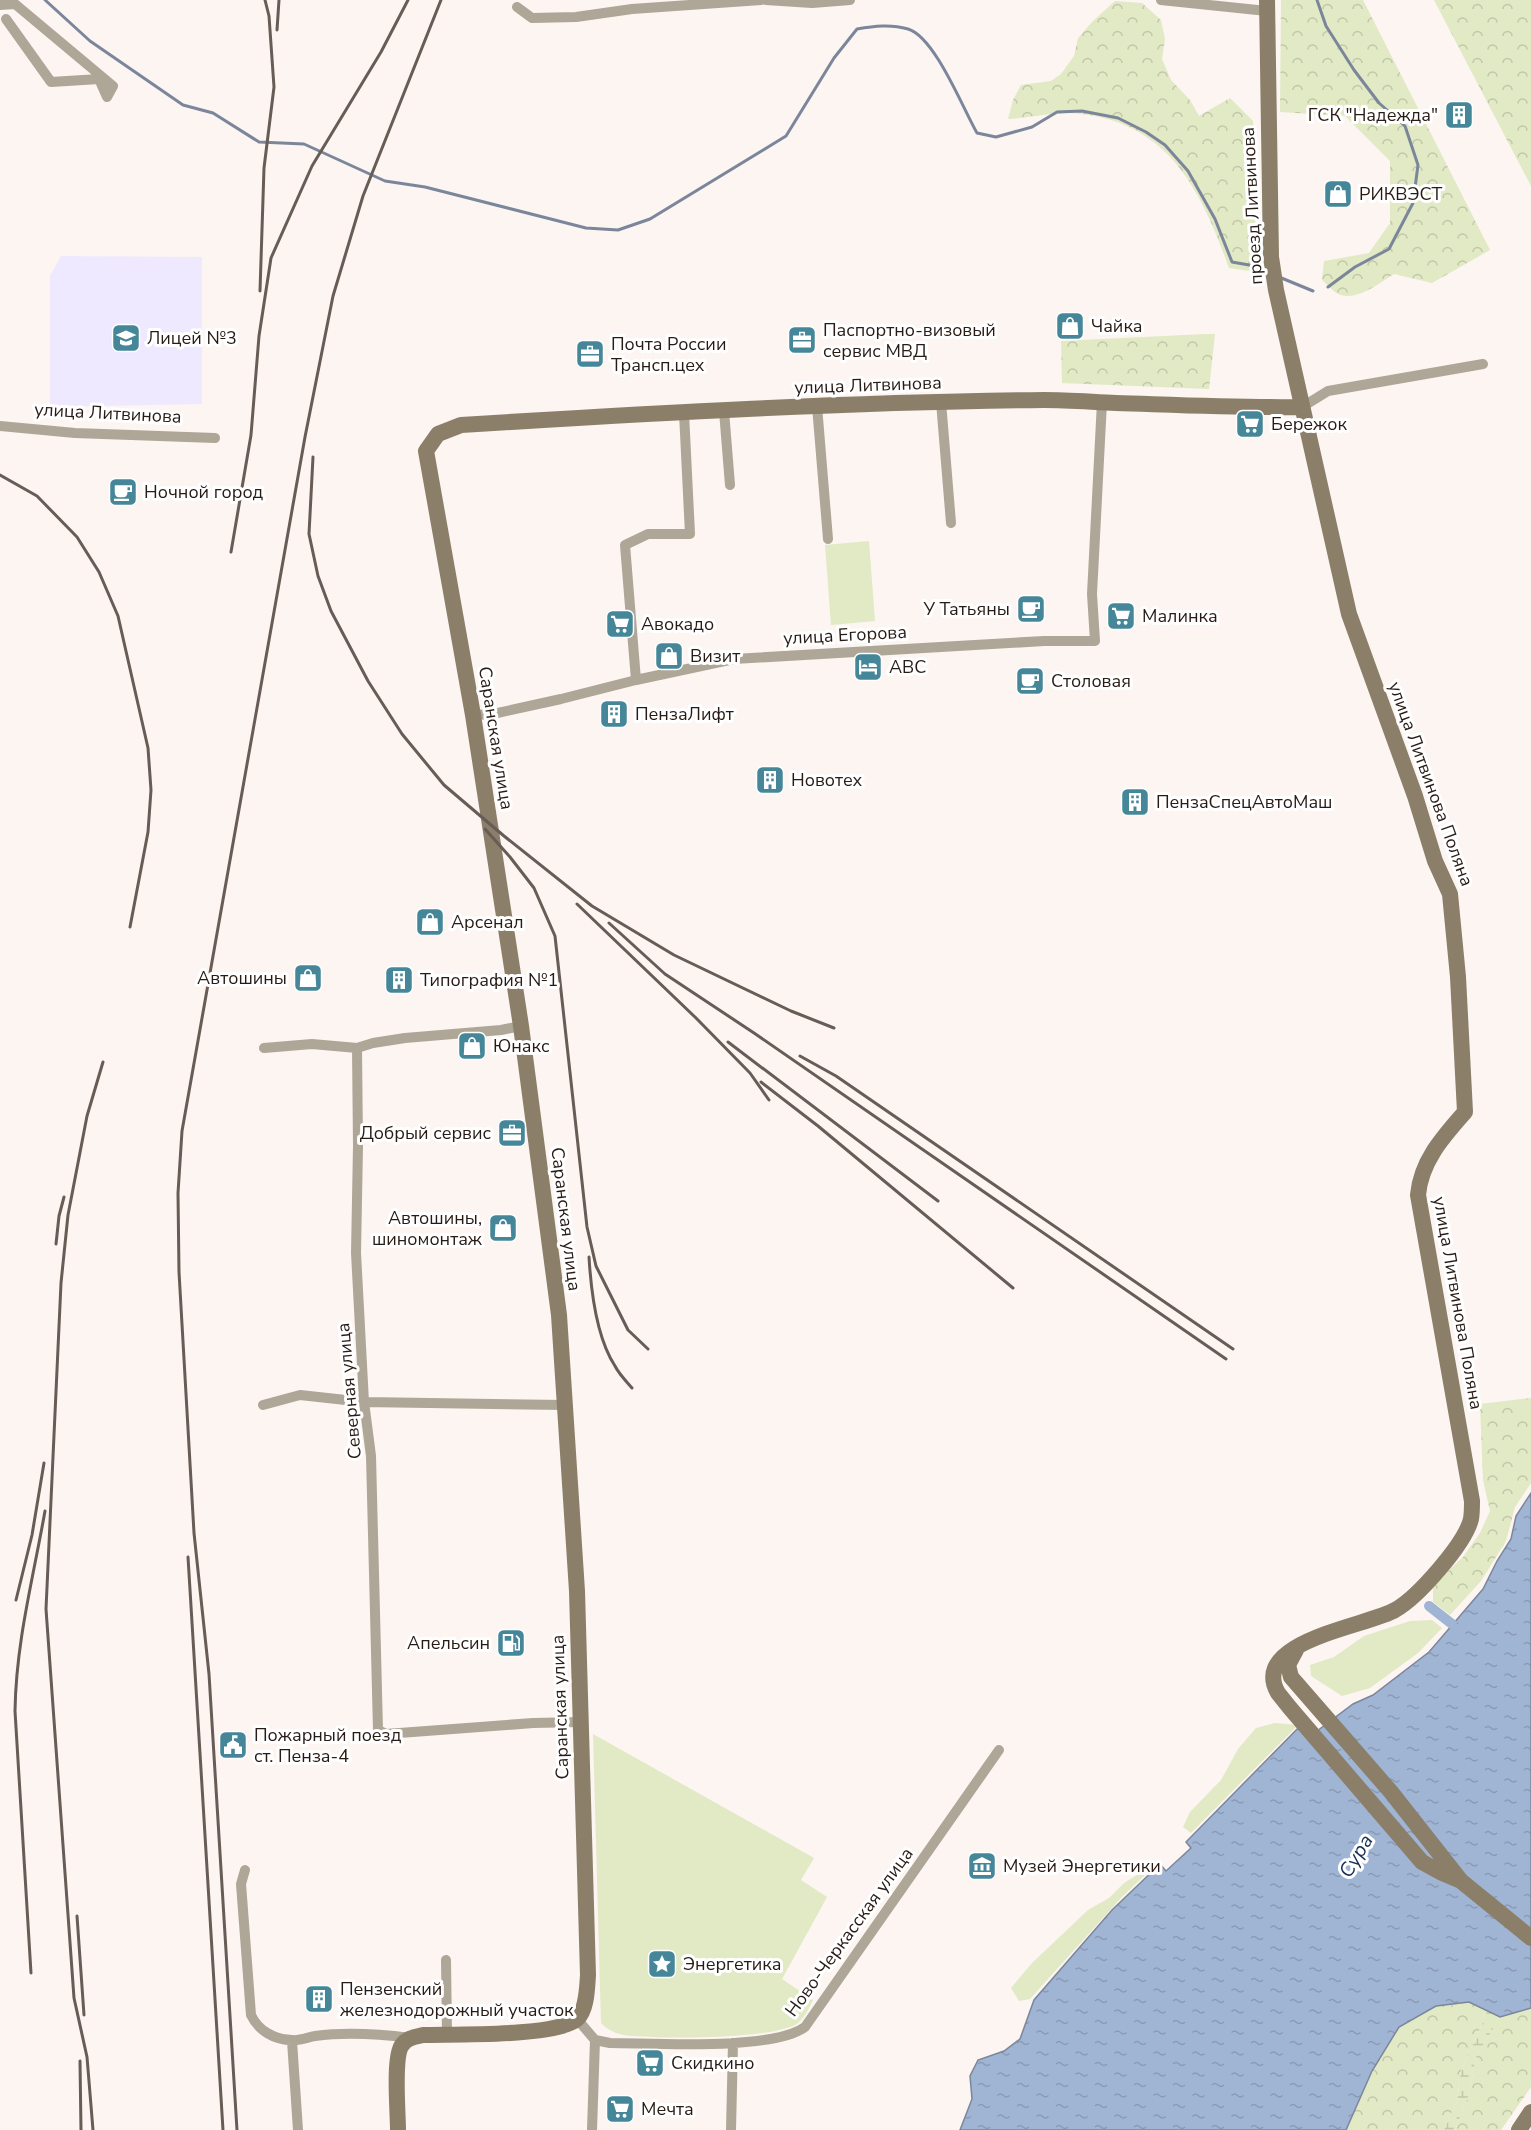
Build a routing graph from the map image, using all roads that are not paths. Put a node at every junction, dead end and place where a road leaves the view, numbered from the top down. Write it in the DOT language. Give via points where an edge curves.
graph roads {
  1 [pos="763,0"];
  2 [pos="850,0"];
  3 [pos="1161,0"];
  4 [pos="0,5"];
  5 [pos="1267,6"];
  6 [pos="517,7"];
  7 [pos="6,19"];
  8 [pos="1482,364"];
  9 [pos="941,402"];
  10 [pos="1102,402"];
  11 [pos="817,406"];
  12 [pos="1302,407"];
  13 [pos="724,411"];
  14 [pos="684,413"];
  15 [pos="0,426"];
  16 [pos="438,434"];
  17 [pos="215,438"];
  18 [pos="730,485"];
  19 [pos="951,523"];
  20 [pos="828,539"];
  21 [pos="636,680"];
  22 [pos="473,715"];
  23 [pos="521,1026"];
  24 [pos="264,1048"];
  25 [pos="357,1048"];
  26 [pos="364,1402"];
  27 [pos="564,1405"];
  28 [pos="263,1406"];
  29 [pos="1301,1644"];
  30 [pos="581,1722"];
  31 [pos="999,1750"];
  32 [pos="245,1870"];
  33 [pos="1461,1881"];
  34 [pos="1531,1938"];
  35 [pos="446,1959"];
  36 [pos="577,2019"];
  37 [pos="447,2034"];
  38 [pos="410,2038"];
  39 [pos="595,2040"];
  40 [pos="292,2041"];
  41 [pos="733,2043"];
  42 [pos="1531,2112"];
  43 [pos="298,2130"];
  44 [pos="398,2130"];
  45 [pos="592,2130"];
  46 [pos="731,2130"];
  47 [pos="1519,2130"];
  1 -- 2 [label="street"];
  1 -- 6 [label="street" via="576,17 532,18"];
  3 -- 5 [label="street"];
  4 -- 7 [label="street" via="15,4 113,86 107,97 99,79 51,82"];
  5 -- 12 [label="main road, проезд Литвинова" via="1271,257"];
  8 -- 12 [label="street" via="1328,391"];
  9 -- 10 [label="main road, улица Литвинова"];
  9 -- 11 [label="main road, улица Литвинова"];
  9 -- 19 [label="street"];
  10 -- 12 [label="main road, улица Литвинова"];
  10 -- 21 [label="street, улица Егорова" via="1092,594 1095,641 734,659"];
  11 -- 13 [label="main road, улица Литвинова"];
  11 -- 20 [label="street"];
  12 -- 29 [label="main road, улица Литвинова Поляна" via="1349,614 1450,894 1465,1112 1426,1164 1418,1195 1472,1501 1471,1519 1462,1538 1437,1572 1404,1604 1375,1619"];
  13 -- 14 [label="main road, улица Литвинова"];
  13 -- 18 [label="street"];
  14 -- 16 [label="main road, улица Литвинова" via="461,425"];
  14 -- 21 [label="street" via="690,534 648,534 625,545"];
  15 -- 17 [label="street, улица Литвинова"];
  16 -- 22 [label="main road, Саранская улица" via="426,451"];
  21 -- 22 [label="street, улица Егорова" via="493,714"];
  22 -- 23 [label="main road, Саранская улица"];
  23 -- 25 [label="street" via="405,1038"];
  23 -- 27 [label="main road, Саранская улица" via="551,1244"];
  24 -- 25 [label="street" via="312,1044"];
  25 -- 26 [label="street, Северная улица" via="356,1253"];
  26 -- 27 [label="street"];
  26 -- 28 [label="street" via="300,1395"];
  26 -- 30 [label="street, Северная улица" via="371,1456 378,1730 386,1734"];
  27 -- 30 [label="main road, Саранская улица" via="577,1591"];
  29 -- 33 [label="main road" via="1291,1657 1291,1677 1391,1792"];
  29 -- 33 [label="main road" via="1285,1654 1275,1670 1278,1693 1422,1862"];
  30 -- 36 [label="main road, Саранская улица" via="588,1976 585,2001"];
  31 -- 41 [label="street, Ново-Черкасская улица" via="805,2027 782,2037"];
  32 -- 40 [label="street" via="241,1884 251,2014 256,2026 268,2034"];
  33 -- 34 [label="main road"];
  35 -- 37 [label="street"];
  36 -- 37 [label="main road" via="565,2026 531,2032"];
  36 -- 39 [label="street"];
  37 -- 38 [label="main road"];
  38 -- 40 [label="street" via="364,2034"];
  38 -- 44 [label="main road" via="401,2046 397,2058"];
  39 -- 41 [label="street, Ново-Черкасская улица"];
  39 -- 45 [label="street"];
  40 -- 43 [label="street"];
  41 -- 46 [label="street"];
  42 -- 47 [label="main road"];
}
